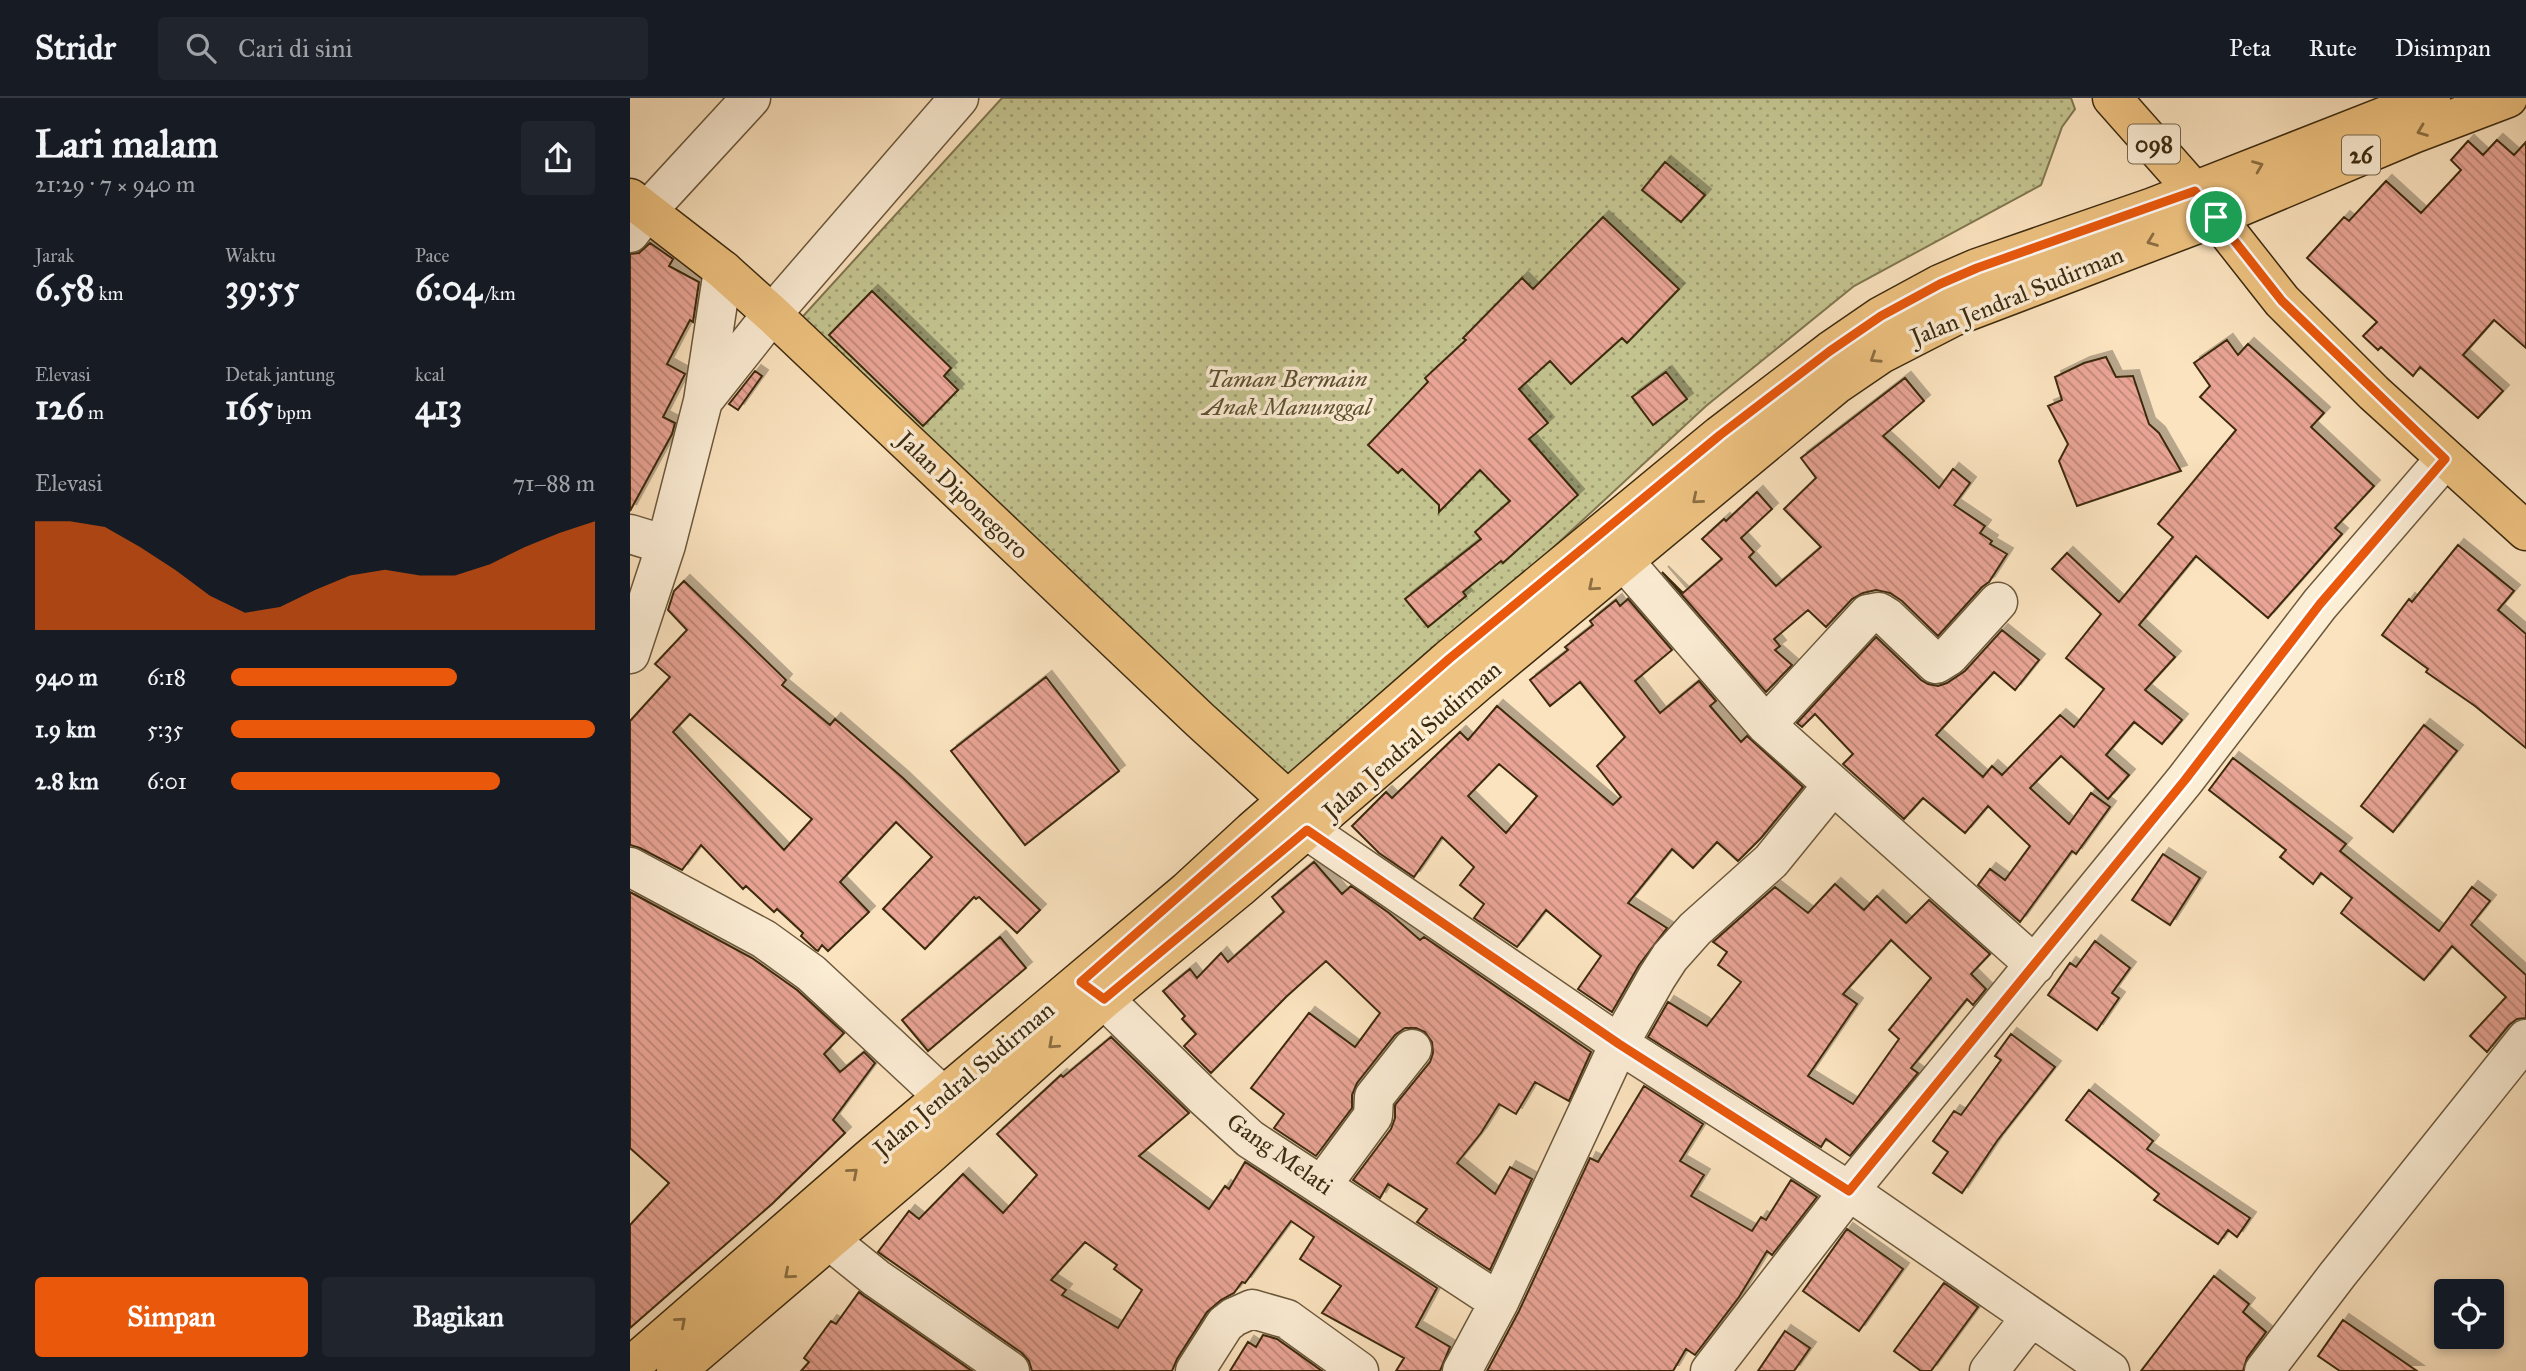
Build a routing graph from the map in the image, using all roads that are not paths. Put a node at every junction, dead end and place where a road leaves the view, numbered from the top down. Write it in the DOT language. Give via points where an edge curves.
graph roads {
  1 [pos="751,98"];
  2 [pos="959,98"];
  3 [pos="2112,98"];
  4 [pos="2431,98"];
  5 [pos="2508,98"];
  6 [pos="2205,204"];
  7 [pos="636,214"];
  8 [pos="723,270"];
  9 [pos="772,314"];
  10 [pos="703,401"];
  11 [pos="2445,459"];
  12 [pos="2526,531"];
  13 [pos="630,534"];
  14 [pos="666,545"];
  15 [pos="1623,560"];
  16 [pos="1997,602"];
  17 [pos="630,654"];
  18 [pos="1766,725"];
  19 [pos="1832,786"];
  20 [pos="1297,815"];
  21 [pos="630,867"];
  22 [pos="2035,965"];
  23 [pos="1092,990"];
  24 [pos="2526,1039"];
  25 [pos="1619,1044"];
  26 [pos="1412,1049"];
  27 [pos="943,1097"];
  28 [pos="1322,1185"];
  29 [pos="1849,1191"];
  30 [pos="829,1240"];
  31 [pos="1499,1302"];
  32 [pos="2031,1317"];
  33 [pos="630,1367"];
  34 [pos="685,1368"];
  35 [pos="1010,1371"];
  36 [pos="1195,1371"];
  37 [pos="1359,1371"];
  38 [pos="1462,1371"];
  39 [pos="1710,1371"];
  40 [pos="1989,1371"];
  41 [pos="2110,1371"];
  42 [pos="2264,1371"];
  1 -- 7 [label="street"];
  2 -- 9 [label="street"];
  3 -- 6 [label="main road, 098"];
  6 -- 4 [label="main road, 26, one-way"];
  5 -- 6 [label="main road, 26, one-way"];
  6 -- 11 [label="main road" via="2282,301"];
  6 -- 15 [label="main road, Jalan Jendral Sudirman, one-way" via="1881,354 1837,384"];
  6 -- 20 [label="main road, Jalan Jendral Sudirman" via="1977,268 1881,316 1720,435 1449,659"];
  7 -- 8 [label="main road, Jalan Diponegoro"];
  8 -- 9 [label="main road, Jalan Diponegoro"];
  8 -- 10 [label="street"];
  9 -- 10 [label="street"];
  9 -- 20 [label="main road, Jalan Diponegoro"];
  10 -- 14 [label="street"];
  11 -- 12 [label="main road"];
  11 -- 22 [label="street" via="2320,604"];
  13 -- 14 [label="street"];
  14 -- 17 [label="street"];
  15 -- 18 [label="street"];
  15 -- 20 [label="main road, Jalan Jendral Sudirman, one-way"];
  16 -- 18 [label="street" via="1949,656 1936,664 1887,617 1879,612 1868,614"];
  18 -- 19 [label="street"];
  19 -- 22 [label="street"];
  19 -- 25 [label="street" via="1771,861 1670,957"];
  20 -- 23 [label="main road, Jalan Jendral Sudirman"];
  20 -- 25 [label="street"];
  21 -- 27 [label="street" via="764,939 811,973"];
  22 -- 29 [label="street"];
  23 -- 27 [label="main road, Jalan Jendral Sudirman"];
  23 -- 28 [label="street, Gang Melati" via="1251,1139"];
  23 -- 30 [label="main road, Jalan Jendral Sudirman, one-way" via="928,1156"];
  24 -- 42 [label="street"];
  25 -- 29 [label="street"];
  25 -- 31 [label="street"];
  26 -- 28 [label="street" via="1374,1097 1373,1116"];
  33 -- 27 [label="main road, Jalan Jendral Sudirman, one-way"];
  28 -- 31 [label="street, Gang Melati"];
  29 -- 32 [label="street"];
  29 -- 39 [label="street"];
  30 -- 34 [label="main road, Jalan Jendral Sudirman, one-way"];
  30 -- 35 [label="street"];
  31 -- 38 [label="street"];
  32 -- 40 [label="street"];
  32 -- 41 [label="street"];
  36 -- 37 [label="street" via="1225,1324 1252,1309 1287,1319"];
}
